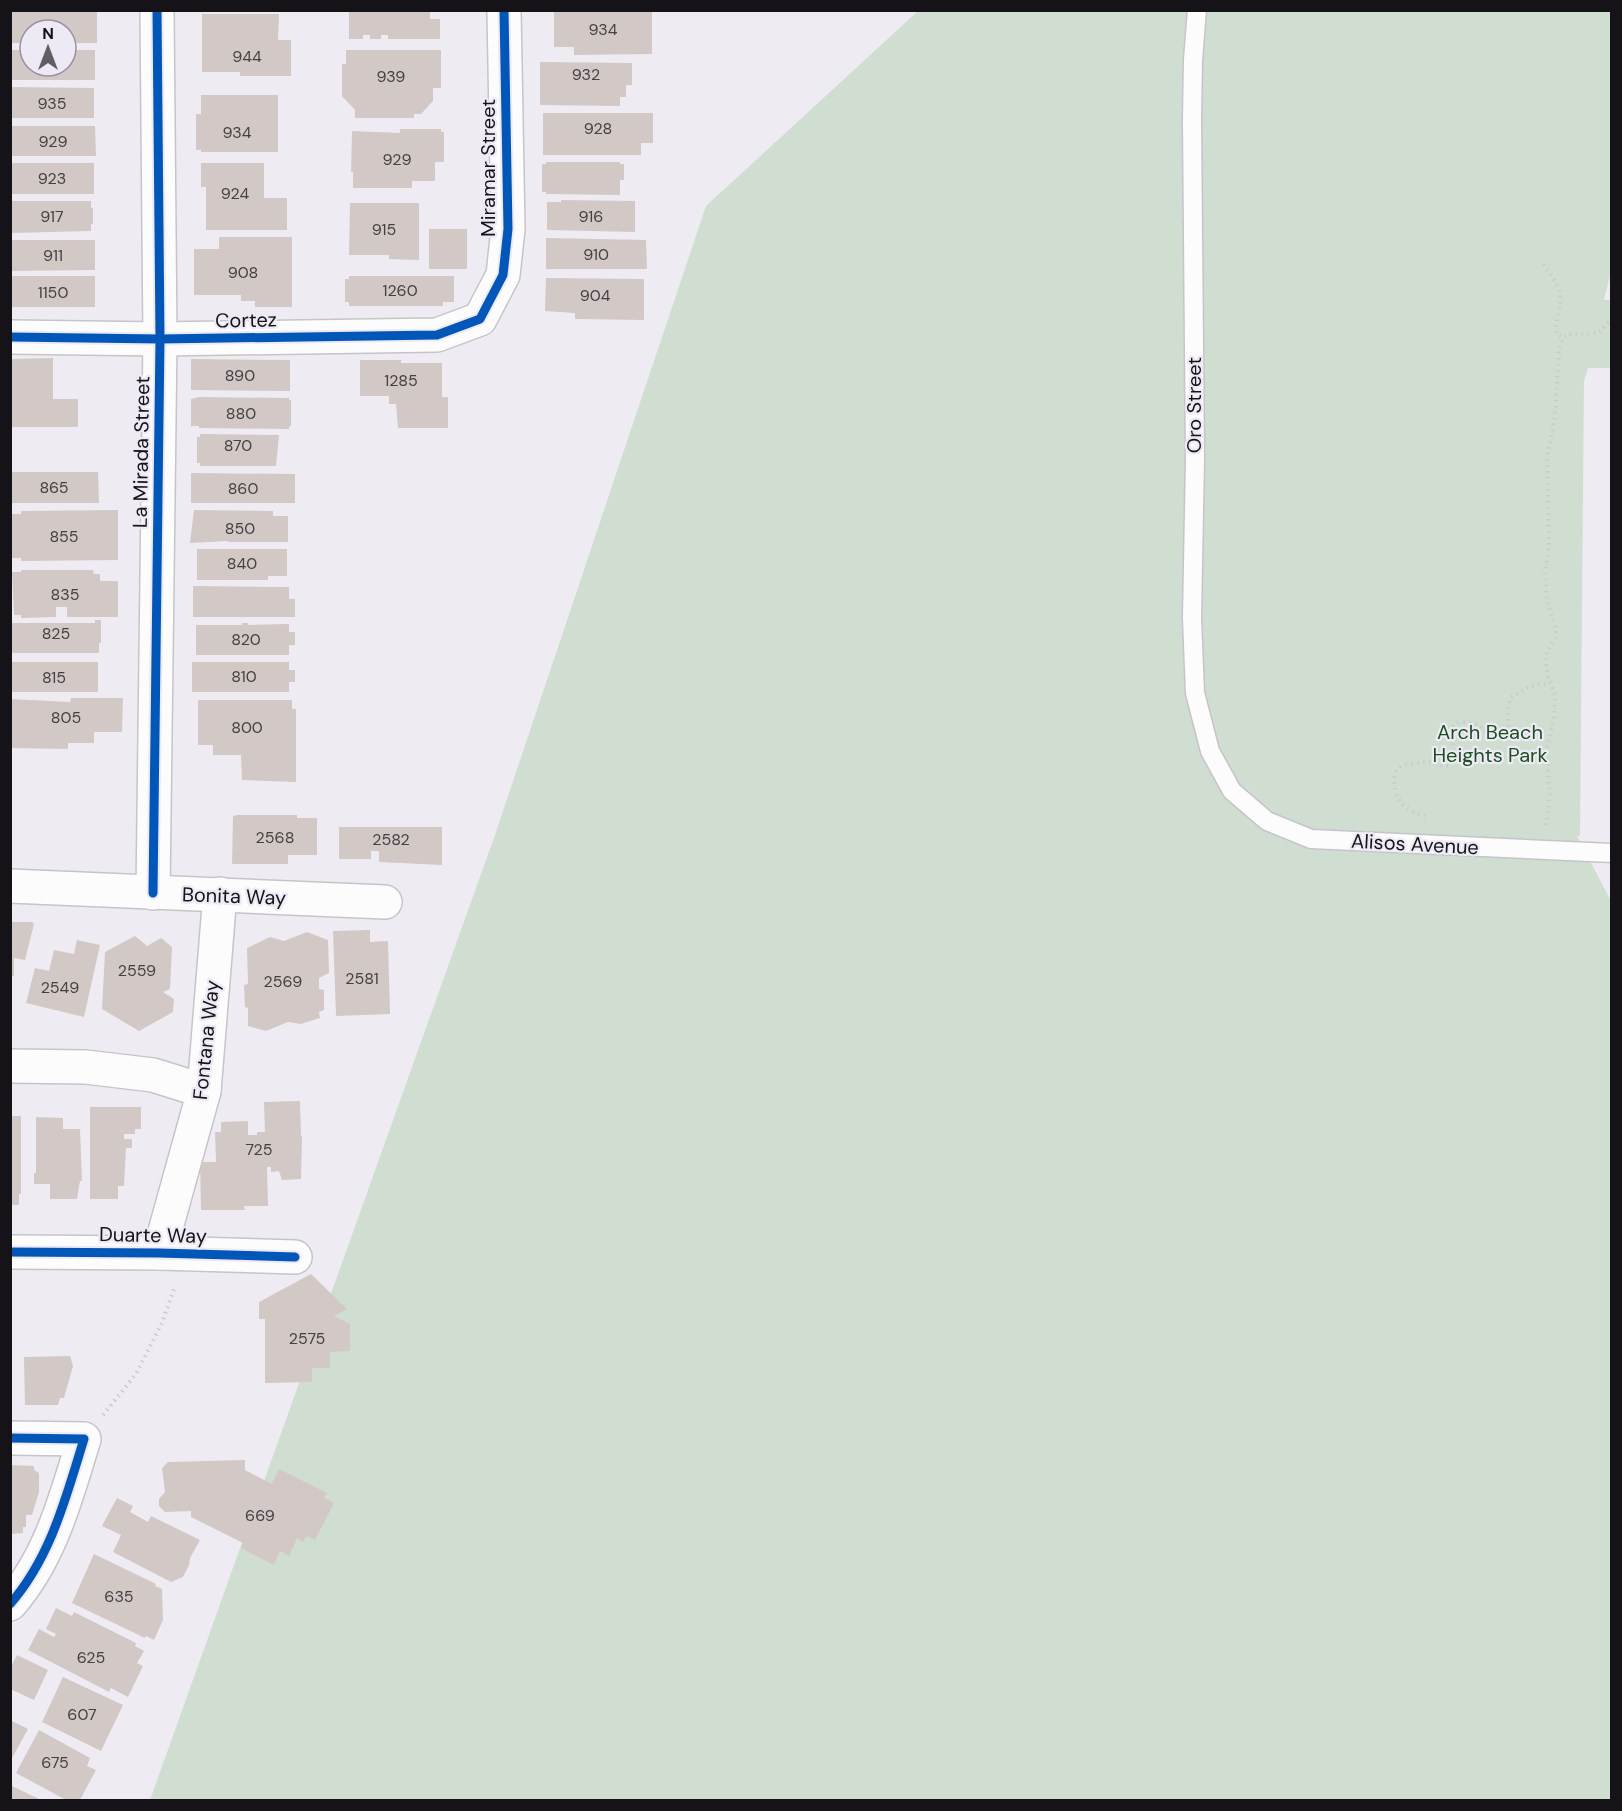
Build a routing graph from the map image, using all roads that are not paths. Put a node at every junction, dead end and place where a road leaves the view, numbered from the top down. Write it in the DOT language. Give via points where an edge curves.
graph roads {
  1 [pos="157,10"];
  2 [pos="504,10"];
  3 [pos="1197,10"];
  4 [pos="480,319"];
  5 [pos="10,337"];
  6 [pos="160,339"];
  7 [pos="1232,792"];
  8 [pos="1611,854"];
  9 [pos="10,886"];
  10 [pos="153,893"];
  11 [pos="220,894"];
  12 [pos="385,902"];
  13 [pos="10,1066"];
  14 [pos="204,1091"];
  15 [pos="10,1252"];
  16 [pos="174,1253"];
  17 [pos="295,1257"];
  18 [pos="10,1438"];
  19 [pos="10,1604"];
  1 -- 6 [label="street, La Mirada Street"];
  2 -- 4 [label="street, Miramar Street" via="508,229 503,275"];
  3 -- 7 [label="lane, Oro Street" via="1192,120 1195,693 1210,751"];
  4 -- 6 [label="street, Cortez" via="437,335"];
  5 -- 6 [label="street, Cortez"];
  6 -- 10 [label="street, La Mirada Street"];
  7 -- 8 [label="lane, Alisos Avenue" via="1267,821 1311,839"];
  9 -- 10 [label="street, Bonita Way"];
  10 -- 11 [label="street, Bonita Way"];
  11 -- 12 [label="street, Bonita Way"];
  11 -- 14 [label="street, Fontana Way"];
  13 -- 14 [label="street" via="86,1067 153,1076"];
  14 -- 16 [label="street, Fontana Way"];
  15 -- 16 [label="street, Duarte Way"];
  16 -- 17 [label="street, Duarte Way"];
  18 -- 19 [label="street" via="84,1439 57,1527 26,1587"];
}
